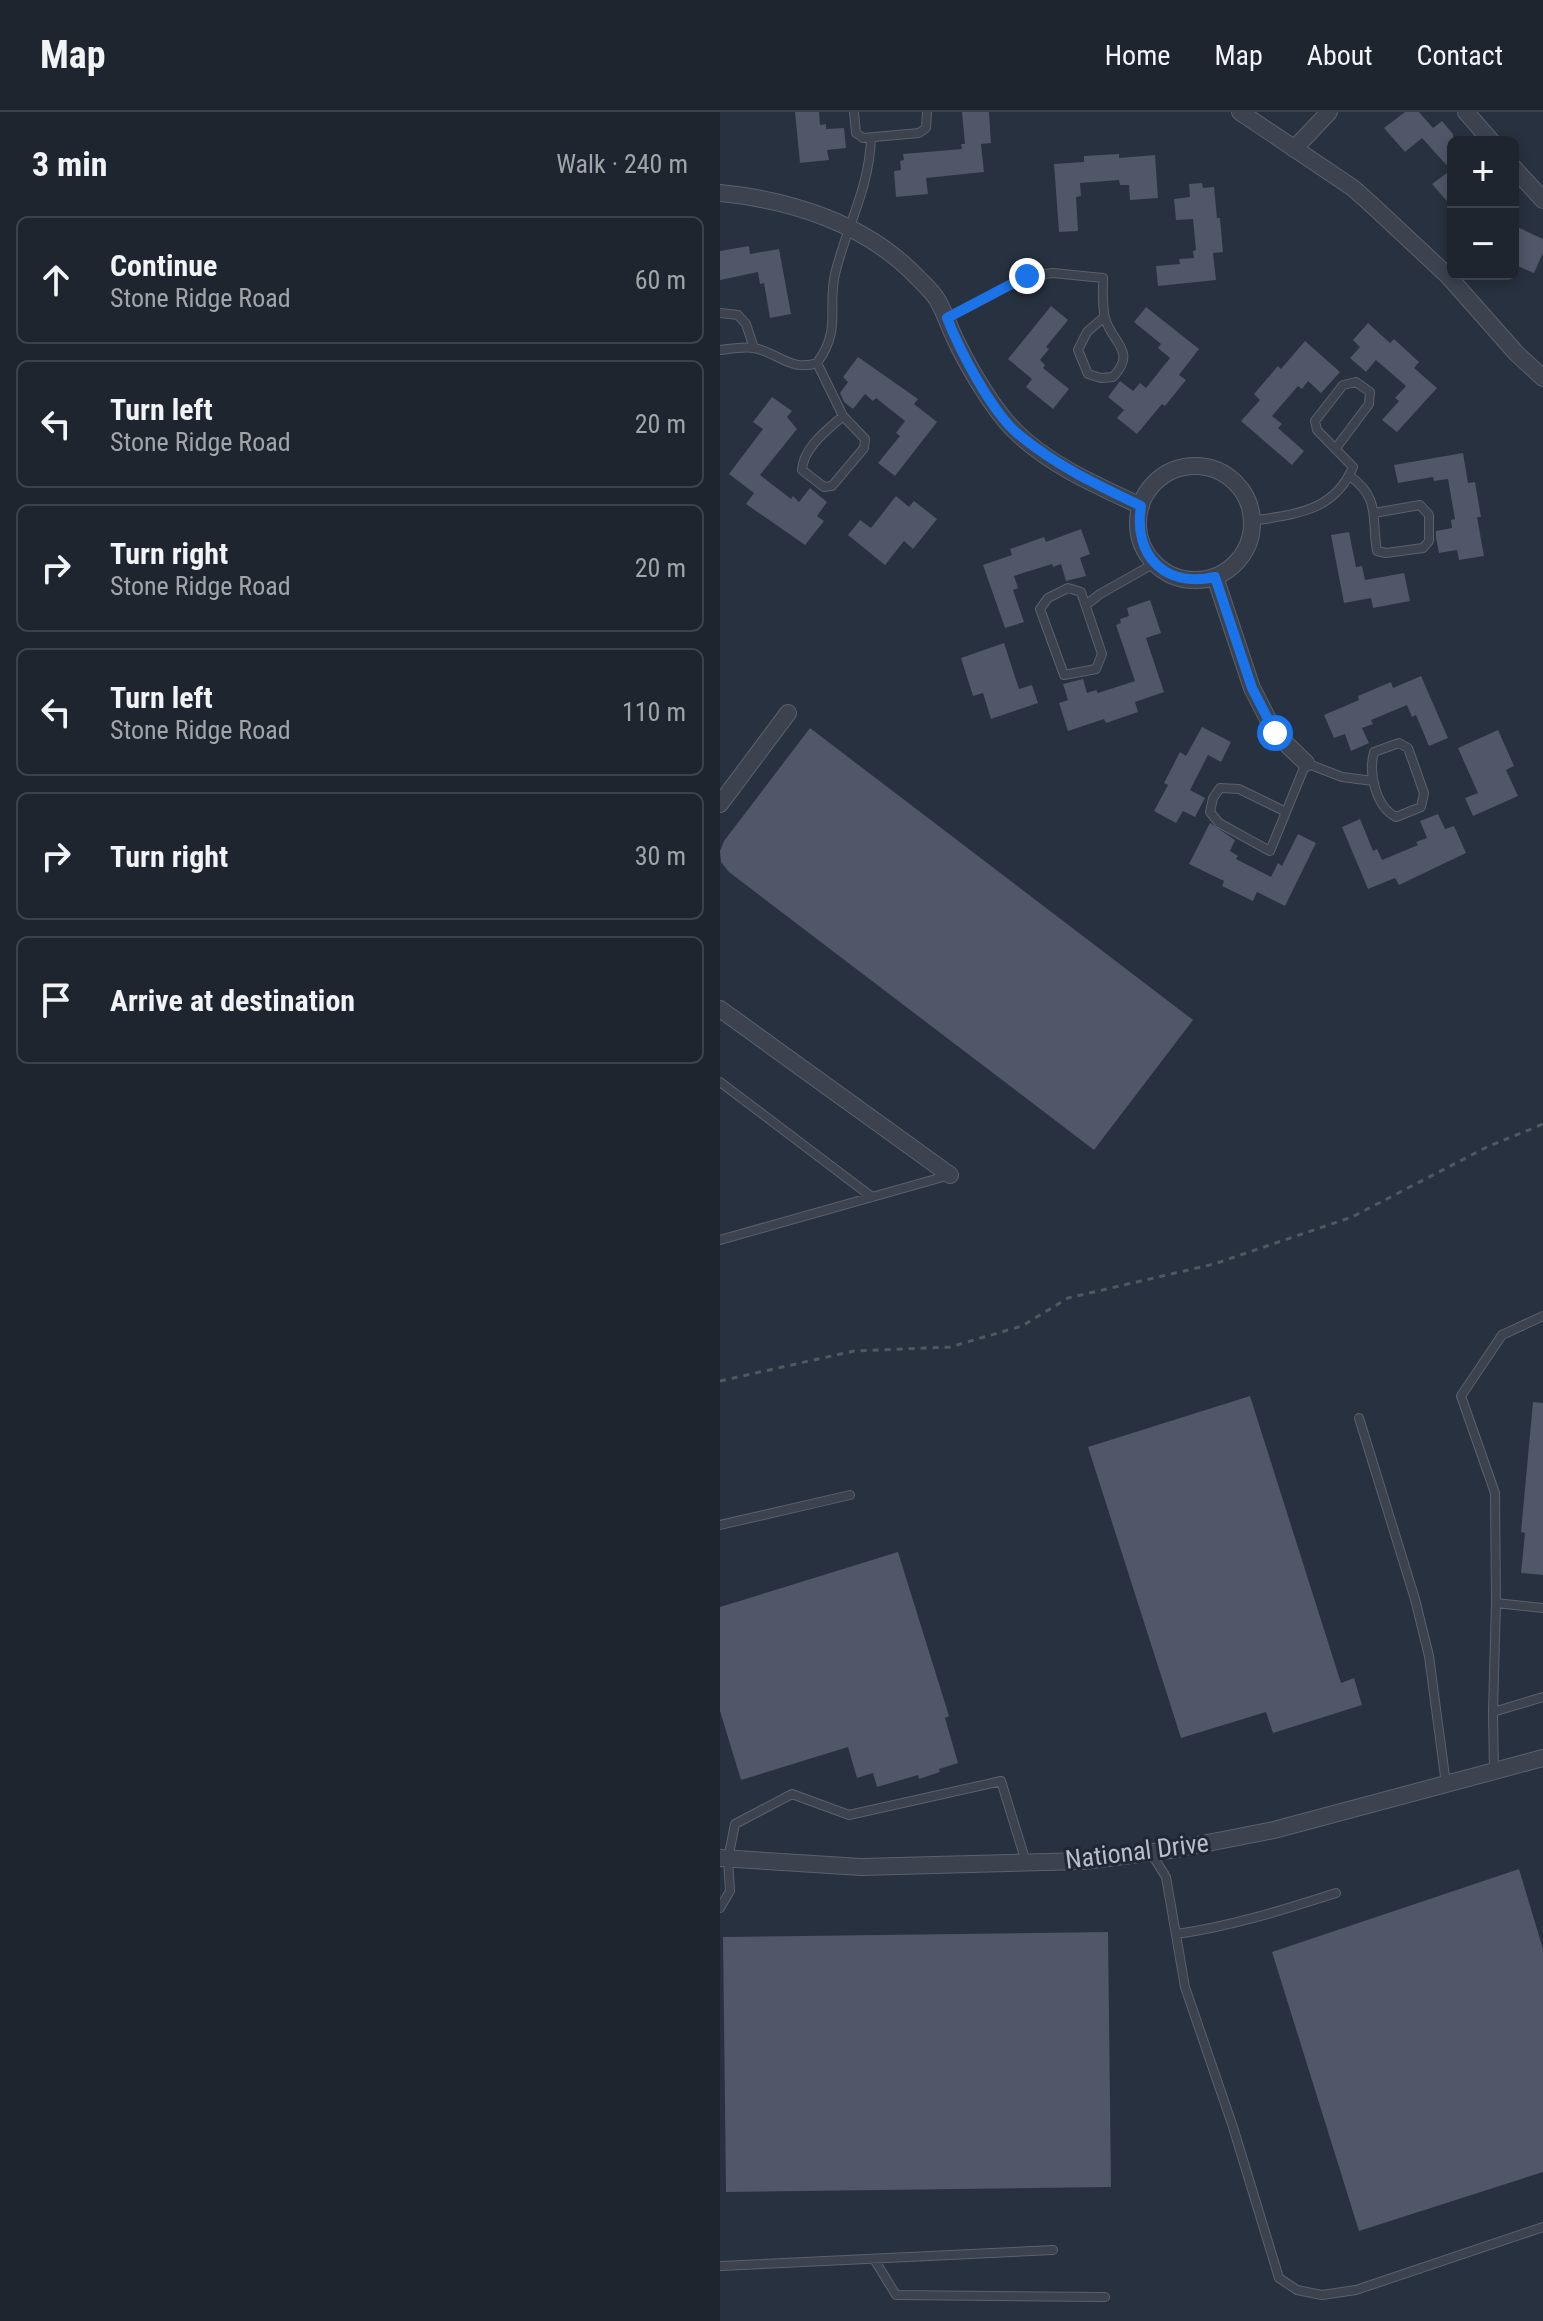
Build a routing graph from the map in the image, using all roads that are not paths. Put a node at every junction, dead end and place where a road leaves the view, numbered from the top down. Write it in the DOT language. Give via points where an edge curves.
graph roads {
  1 [pos="854,112"];
  2 [pos="927,112"];
  3 [pos="1240,112"];
  4 [pos="1329,112"];
  5 [pos="1466,112"];
  6 [pos="1487,136"];
  7 [pos="871,138"];
  8 [pos="1294,149"];
  9 [pos="1519,174"];
  10 [pos="720,193"];
  11 [pos="1543,200"];
  12 [pos="849,227"];
  13 [pos="720,313"];
  14 [pos="1104,317"];
  15 [pos="947,318"];
  16 [pos="754,348"];
  17 [pos="720,350"];
  18 [pos="817,363"];
  19 [pos="1543,378"];
  20 [pos="843,416"];
  21 [pos="1336,448"];
  22 [pos="1350,476"];
  23 [pos="1141,506"];
  24 [pos="1374,513"];
  25 [pos="1252,521"];
  26 [pos="1155,563"];
  27 [pos="1215,577"];
  28 [pos="1086,605"];
  29 [pos="788,713"];
  30 [pos="1306,763"];
  31 [pos="1373,781"];
  32 [pos="720,804"];
  33 [pos="1286,812"];
  34 [pos="720,1009"];
  35 [pos="720,1082"];
  36 [pos="950,1175"];
  37 [pos="872,1197"];
  38 [pos="720,1240"];
  39 [pos="1543,1316"];
  40 [pos="1359,1418"];
  41 [pos="850,1495"];
  42 [pos="720,1525"];
  43 [pos="1496,1603"];
  44 [pos="1543,1608"];
  45 [pos="1543,1697"];
  46 [pos="1493,1712"];
  47 [pos="1543,1758"];
  48 [pos="1494,1771"];
  49 [pos="1446,1784"];
  50 [pos="1150,1853"];
  51 [pos="724,1859"];
  52 [pos="1026,1862"];
  53 [pos="1336,1893"];
  54 [pos="720,1908"];
  55 [pos="1177,1934"];
  56 [pos="1543,2227"];
  57 [pos="1053,2250"];
  58 [pos="874,2259"];
  59 [pos="720,2266"];
  60 [pos="1105,2297"];
  1 -- 7 [label="lane" via="856,133"];
  2 -- 7 [label="lane" via="926,128 919,133"];
  3 -- 8 [label="street"];
  4 -- 8 [label="street"];
  5 -- 6 [label="street"];
  7 -- 12 [label="lane" via="865,187"];
  8 -- 19 [label="street" via="1372,205 1448,276"];
  9 -- 11 [label="street"];
  10 -- 12 [label="street" via="755,196"];
  12 -- 15 [label="street" via="899,258 935,296"];
  12 -- 18 [label="lane" via="835,276 834,322"];
  13 -- 16 [label="lane" via="738,315"];
  14 -- 14 [label="lane" via="1124,356 1113,377 1101,378 1088,374 1078,350 1087,332"];
  14 -- 15 [label="lane" via="1103,278 1053,273 1027,276"];
  15 -- 23 [label="street" via="958,346 1016,433 1078,477"];
  16 -- 17 [label="lane"];
  16 -- 18 [label="lane" via="787,363"];
  18 -- 20 [label="lane"];
  20 -- 20 [label="lane" via="865,439 864,448 832,486 824,487 802,470 802,460"];
  21 -- 21 [label="lane" via="1315,421 1343,385 1356,382 1370,392 1369,404"];
  21 -- 22 [label="lane" via="1353,467"];
  22 -- 24 [label="lane" via="1365,487"];
  22 -- 25 [label="lane" via="1325,503 1309,511"];
  23 -- 25 [label="street" via="1161,477 1177,469 1203,467 1228,476 1241,488"];
  23 -- 26 [label="street" via="1140,537"];
  24 -- 24 [label="lane" via="1377,551 1423,548 1429,541 1429,515 1420,505"];
  25 -- 27 [label="street" via="1243,555"];
  26 -- 27 [label="street" via="1183,579"];
  26 -- 28 [label="lane"];
  27 -- 30 [label="street" via="1252,688 1275,733"];
  28 -- 28 [label="lane" via="1081,592 1068,588 1040,609 1064,675 1096,669 1102,654"];
  29 -- 32 [label="street"];
  30 -- 31 [label="lane" via="1342,777"];
  30 -- 33 [label="lane"];
  31 -- 31 [label="lane" via="1374,752 1399,743 1408,748 1424,793 1421,807 1396,817 1387,813"];
  33 -- 33 [label="lane" via="1270,851 1219,823 1210,812 1220,788 1230,787"];
  34 -- 36 [label="street"];
  35 -- 37 [label="lane"];
  36 -- 37 [label="lane"];
  37 -- 38 [label="lane"];
  39 -- 43 [label="lane" via="1502,1335 1461,1396 1495,1493"];
  40 -- 49 [label="lane" via="1429,1656"];
  41 -- 42 [label="lane"];
  43 -- 44 [label="lane"];
  43 -- 46 [label="lane"];
  45 -- 46 [label="lane"];
  46 -- 48 [label="lane"];
  47 -- 48 [label="street, National Drive"];
  48 -- 49 [label="street, National Drive"];
  49 -- 50 [label="street, National Drive" via="1274,1830"];
  50 -- 52 [label="street, National Drive"];
  50 -- 55 [label="lane" via="1166,1877"];
  51 -- 52 [label="street, National Drive" via="861,1867"];
  51 -- 52 [label="lane" via="735,1824 792,1794 849,1815 1001,1781"];
  51 -- 54 [label="lane" via="730,1891"];
  53 -- 55 [label="lane" via="1220,1928"];
  55 -- 56 [label="lane" via="1185,1987 1279,2278 1297,2290 1322,2295 1356,2290"];
  57 -- 58 [label="lane"];
  58 -- 59 [label="lane"];
  58 -- 60 [label="lane" via="896,2295"];
}
